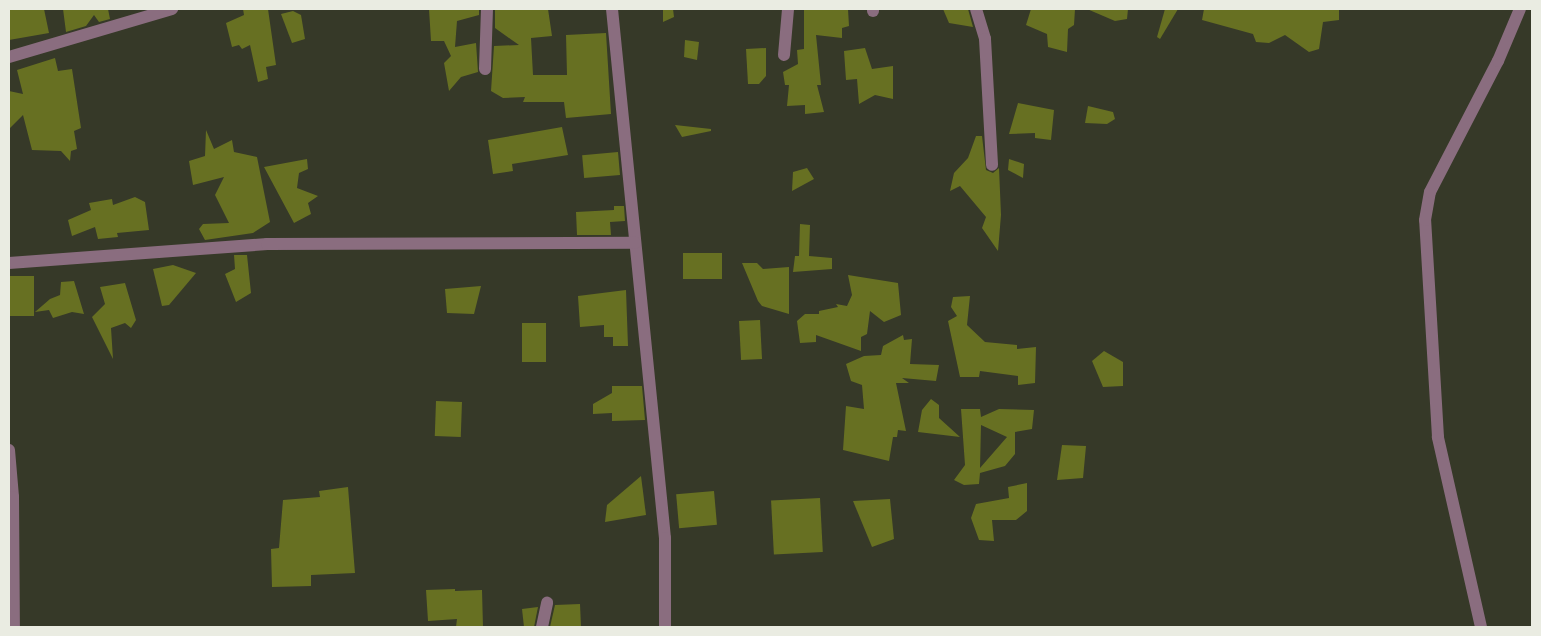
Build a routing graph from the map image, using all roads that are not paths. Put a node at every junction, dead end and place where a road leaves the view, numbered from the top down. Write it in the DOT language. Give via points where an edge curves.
graph roads {
  1 [pos="172,9"];
  2 [pos="487,9"];
  3 [pos="612,9"];
  4 [pos="788,9"];
  5 [pos="976,9"];
  6 [pos="1520,9"];
  7 [pos="784,55"];
  8 [pos="9,57"];
  9 [pos="485,69"];
  10 [pos="992,165"];
  11 [pos="635,243"];
  12 [pos="9,263"];
  13 [pos="9,450"];
  14 [pos="547,603"];
  15 [pos="14,627"];
  16 [pos="542,627"];
  17 [pos="665,627"];
  18 [pos="1481,627"];
  1 -- 8 [label="street"];
  2 -- 9 [label="street"];
  3 -- 11 [label="street"];
  4 -- 7 [label="street"];
  5 -- 10 [label="street" via="985,39"];
  6 -- 18 [label="street" via="1498,61 1430,192 1425,220 1438,437"];
  11 -- 12 [label="street" via="267,244"];
  11 -- 17 [label="street" via="665,538"];
  13 -- 15 [label="street" via="13,496"];
  14 -- 16 [label="street"];
}
